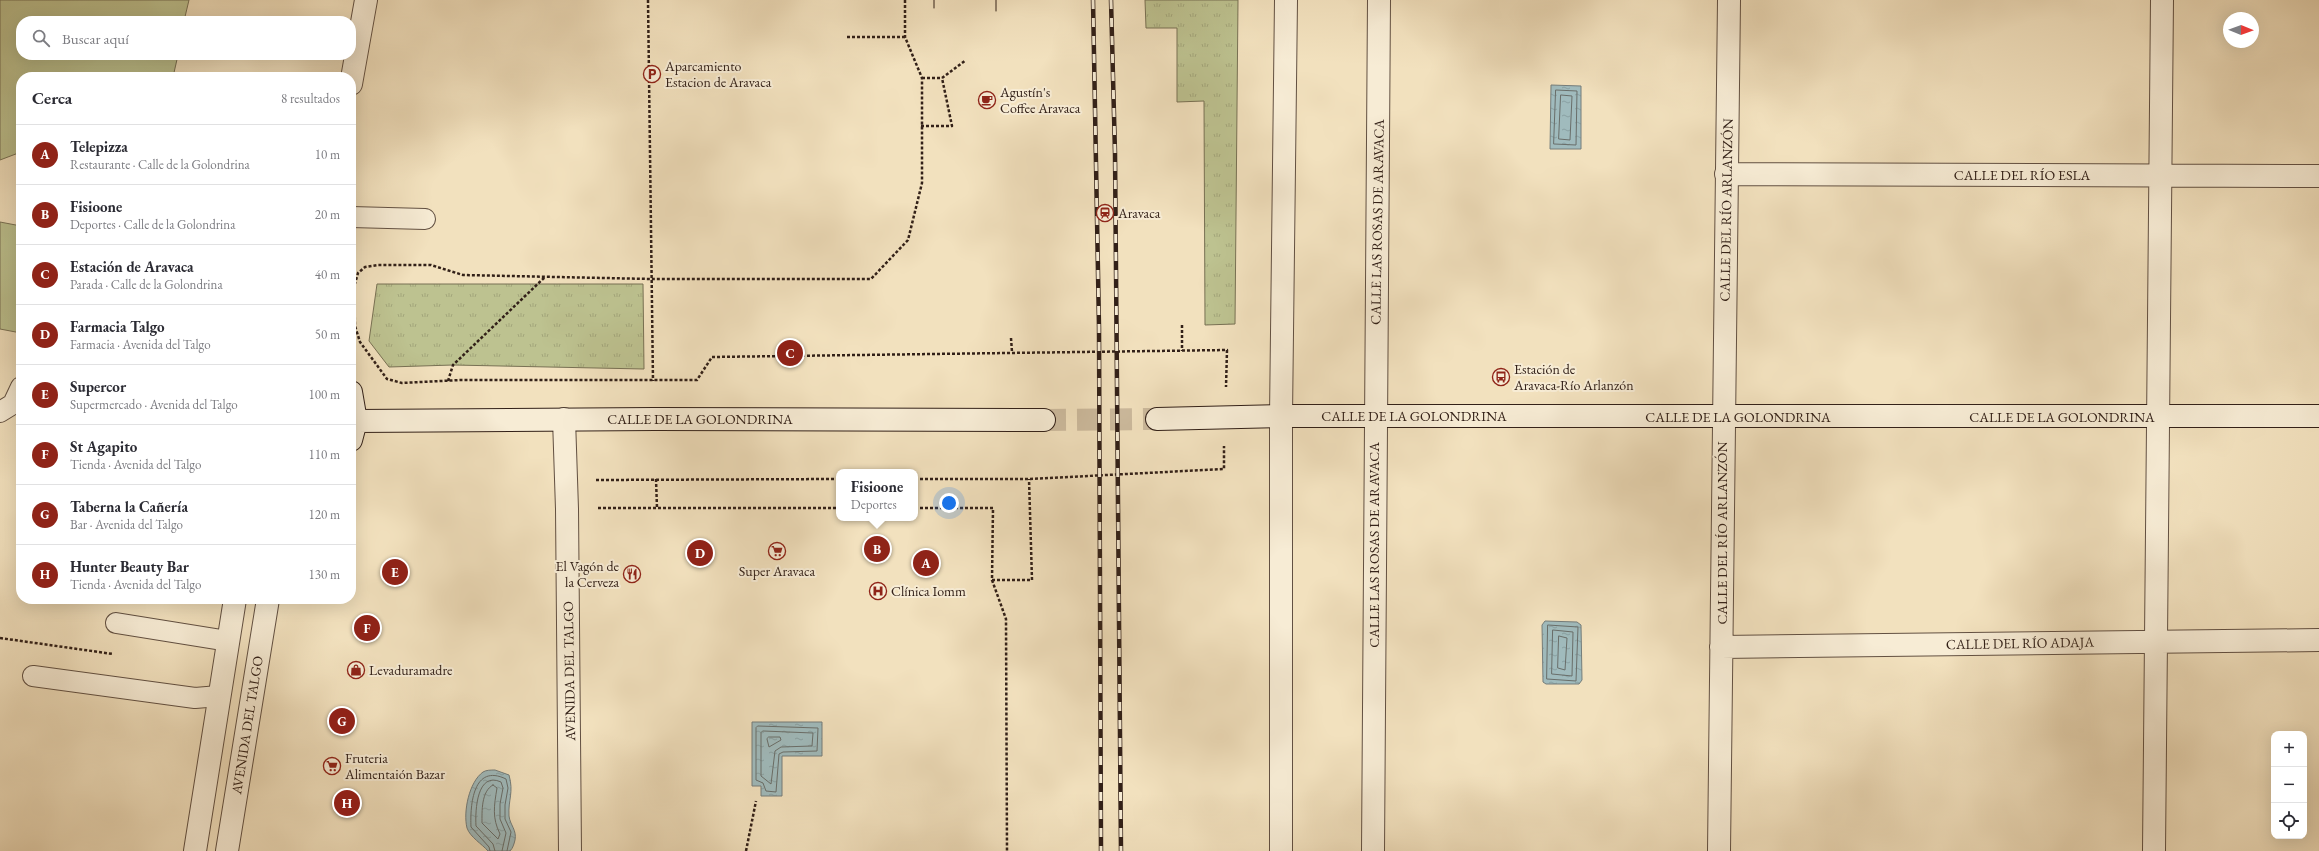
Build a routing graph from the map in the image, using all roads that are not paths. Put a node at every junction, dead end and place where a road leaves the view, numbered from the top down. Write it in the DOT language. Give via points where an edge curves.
graph roads {
  1 [pos="366,0"];
  2 [pos="1286,0"];
  3 [pos="1379,0"];
  4 [pos="1729,0"];
  5 [pos="2162,0"];
  6 [pos="356,56"];
  7 [pos="355,60"];
  8 [pos="353,72"];
  9 [pos="1726,174"];
  10 [pos="2160,176"];
  11 [pos="2319,176"];
  12 [pos="356,216"];
  13 [pos="425,219"];
  14 [pos="16,398"];
  15 [pos="0,412"];
  16 [pos="1281,416"];
  17 [pos="1375,416"];
  18 [pos="2319,416"];
  19 [pos="1723,417"];
  20 [pos="2158,417"];
  21 [pos="564,419"];
  22 [pos="1157,419"];
  23 [pos="1044,420"];
  24 [pos="356,431"];
  25 [pos="234,604"];
  26 [pos="267,604"];
  27 [pos="116,623"];
  28 [pos="2319,640"];
  29 [pos="228,641"];
  30 [pos="2156,642"];
  31 [pos="1722,647"];
  32 [pos="33,676"];
  33 [pos="219,696"];
  34 [pos="195,851"];
  35 [pos="227,851"];
  36 [pos="570,851"];
  37 [pos="1281,851"];
  38 [pos="1373,851"];
  39 [pos="1719,851"];
  40 [pos="2154,851"];
  1 -- 6 [label="street"];
  2 -- 16 [label="street"];
  3 -- 17 [label="street, CALLE LAS ROSAS DE ARAVACA"];
  4 -- 9 [label="street, CALLE DEL RÍO ARLANZÓN"];
  5 -- 10 [label="street"];
  7 -- 8 [label="street"];
  9 -- 10 [label="street, CALLE DEL RÍO ESLA"];
  9 -- 19 [label="street, CALLE DEL RÍO ARLANZÓN"];
  10 -- 11 [label="street, CALLE DEL RÍO ESLA"];
  10 -- 20 [label="street"];
  12 -- 13 [label="lane"];
  14 -- 15 [label="lane" via="13,404"];
  16 -- 17 [label="street, CALLE DE LA GOLONDRINA"];
  16 -- 22 [label="street, CALLE DE LA GOLONDRINA"];
  16 -- 37 [label="street"];
  17 -- 19 [label="street, CALLE DE LA GOLONDRINA"];
  17 -- 38 [label="street, CALLE LAS ROSAS DE ARAVACA"];
  18 -- 20 [label="street, CALLE DE LA GOLONDRINA"];
  19 -- 20 [label="street, CALLE DE LA GOLONDRINA"];
  19 -- 31 [label="street, CALLE DEL RÍO ARLANZÓN"];
  20 -- 30 [label="street"];
  21 -- 23 [label="street, CALLE DE LA GOLONDRINA"];
  21 -- 24 [label="street, CALLE DE LA GOLONDRINA"];
  21 -- 36 [label="street, AVENIDA DEL TALGO"];
  25 -- 29 [label="street"];
  26 -- 35 [label="street, AVENIDA DEL TALGO"];
  27 -- 29 [label="lane"];
  28 -- 30 [label="street, CALLE DEL RÍO ADAJA"];
  29 -- 33 [label="street"];
  30 -- 31 [label="street, CALLE DEL RÍO ADAJA"];
  30 -- 40 [label="street"];
  31 -- 39 [label="street, CALLE DEL RÍO ARLANZÓN"];
  32 -- 33 [label="lane" via="195,698"];
  33 -- 34 [label="street"];
}
